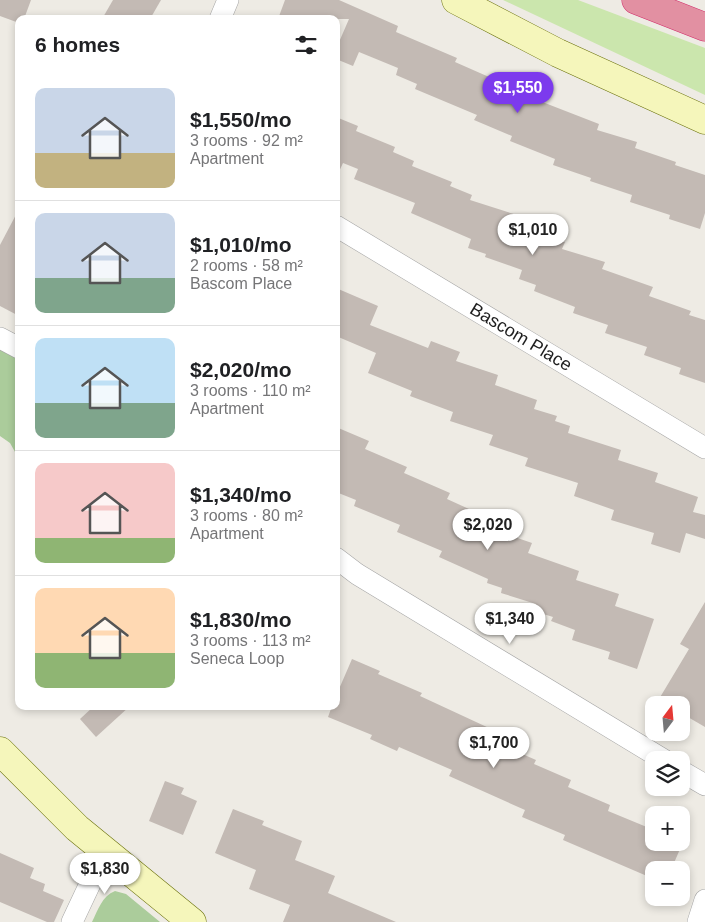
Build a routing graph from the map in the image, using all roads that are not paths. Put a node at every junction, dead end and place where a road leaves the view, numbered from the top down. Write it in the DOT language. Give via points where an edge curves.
graph roads {
  1 [pos="228,0"];
  2 [pos="456,0"];
  3 [pos="636,0"];
  4 [pos="222,15"];
  5 [pos="705,27"];
  6 [pos="705,120"];
  7 [pos="340,228"];
  8 [pos="0,338"];
  9 [pos="15,346"];
  10 [pos="705,448"];
  11 [pos="340,561"];
  12 [pos="0,751"];
  13 [pos="649,751"];
  14 [pos="690,776"];
  15 [pos="705,785"];
  16 [pos="105,852"];
  17 [pos="705,900"];
  18 [pos="72,922"];
  19 [pos="192,922"];
  20 [pos="698,922"];
  1 -- 4 [label="street"];
  2 -- 6 [label="main road" via="558,53"];
  3 -- 5 [label="highway"];
  7 -- 10 [label="street, Bascom Place"];
  8 -- 9 [label="street"];
  11 -- 13 [label="street"];
  12 -- 16 [label="main road"];
  14 -- 15 [label="street"];
  16 -- 18 [label="street"];
  16 -- 19 [label="main road"];
  17 -- 20 [label="street"];
}
